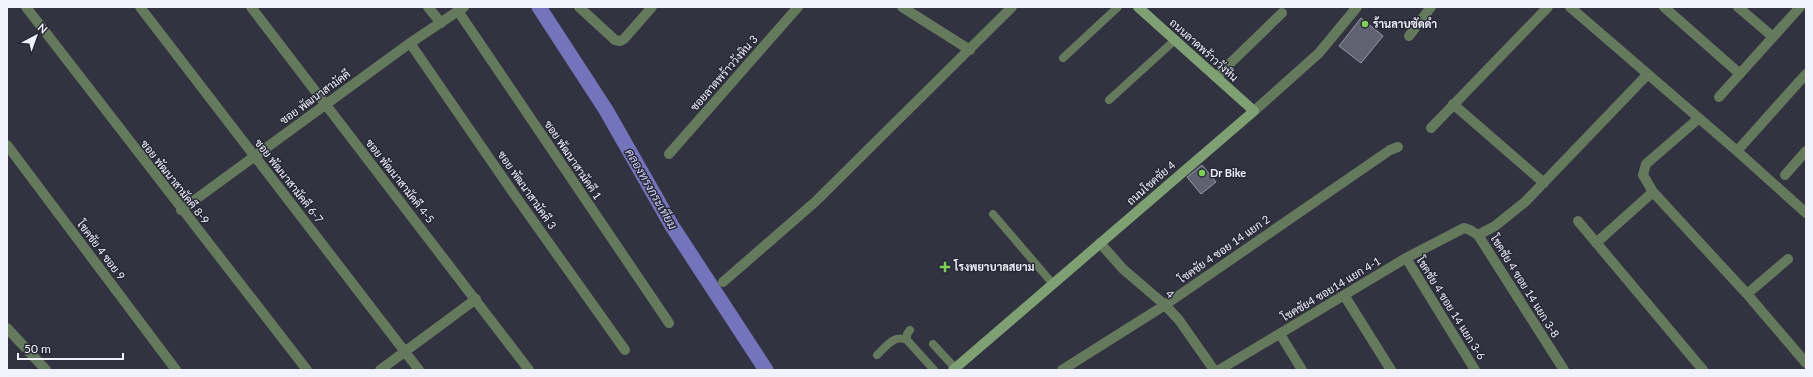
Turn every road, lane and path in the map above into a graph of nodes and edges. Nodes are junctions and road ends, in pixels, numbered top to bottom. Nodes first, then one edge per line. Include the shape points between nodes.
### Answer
1 (26, 7) edge
2 (140, 7) edge
3 (251, 7) edge
4 (428, 7) edge
5 (579, 7) edge
6 (652, 7) edge
7 (798, 7) edge
8 (902, 7) edge
9 (1012, 7) edge
10 (1118, 7) edge
11 (1138, 7) edge
12 (1357, 7) edge
13 (1431, 7) edge
14 (1548, 7) edge
15 (1570, 7) edge
16 (1664, 7) edge
17 (1738, 7) edge
18 (1800, 7) edge
19 (461, 9) edge
20 (1282, 14) dead end
21 (441, 23) junction
22 (1409, 36) dead end
23 (1773, 37) junction
24 (1175, 40) junction
25 (410, 43) junction
26 (970, 50) junction
27 (1063, 58) dead end
28 (1740, 74) junction
29 (1806, 74) edge
30 (1647, 75) junction
31 (1216, 77) junction
32 (1719, 97) dead end
33 (1109, 100) dead end
34 (325, 104) junction
35 (1453, 104) junction
36 (1254, 111) junction
37 (1698, 118) junction
38 (1431, 128) dead end
39 (7, 145) edge
40 (1398, 148) dead end
41 (1737, 151) junction
42 (1806, 151) edge
43 (669, 154) dead end
44 (254, 155) junction
45 (1785, 175) dead end
46 (1544, 183) junction
47 (1653, 192) junction
48 (181, 210) junction
49 (993, 214) dead end
50 (1806, 214) edge
51 (1578, 221) dead end
52 (1457, 230) joint
53 (1478, 235) junction
54 (1100, 243) junction
55 (1596, 243) junction
56 (1406, 258) junction
57 (1788, 259) dead end
58 (723, 282) dead end
59 (1053, 284) junction
60 (1747, 294) junction
61 (1344, 295) junction
62 (476, 299) junction
63 (1165, 305) junction
64 (669, 323) dead end
65 (7, 328) edge
66 (910, 330) dead end
67 (1280, 334) junction
68 (907, 340) junction
69 (933, 344) dead end
70 (625, 350) dead end
71 (406, 352) junction
72 (877, 355) dead end
73 (1806, 363) edge
74 (954, 369) edge
75 (46, 370) edge
76 (176, 370) edge
77 (307, 370) edge
78 (380, 370) edge
79 (419, 370) edge
80 (529, 370) edge
81 (934, 370) edge
82 (1062, 370) edge
83 (1214, 370) edge
84 (1219, 370) edge
85 (1302, 370) edge
86 (1392, 370) edge
87 (1475, 370) edge
88 (1564, 370) edge
89 (1703, 370) edge

1 - 48 street, ซอย พัฒนาสามัคคี 8-9
2 - 44 street, ซอย พัฒนาสามัคคี 6-7
3 - 34 street, ซอย พัฒนาสามัคคี 4-5
4 - 21 street
5 - 6 street via 615,40 620,41
7 - 43 street, ซอยลาดพร้าววังหิน 3
8 - 26 street
9 - 26 street
10 - 27 lane
11 - 24 main road, ถนนลาดพร้าววังหิน
12 - 36 street, ถนนโชคชัย 4 via 1319,53
13 - 22 street
14 - 35 street
15 - 30 street
16 - 28 street
17 - 23 street
18 - 23 street
19 - 21 street, ซอย พัฒนาสามัคคี
19 - 64 street, ซอย พัฒนาสามัคคี 1
20 - 31 street
21 - 25 street, ซอย พัฒนาสามัคคี
23 - 28 street
24 - 31 main road, ถนนลาดพร้าววังหิน
24 - 33 lane
25 - 34 street, ซอย พัฒนาสามัคคี
25 - 70 street, ซอย พัฒนาสามัคคี 3
26 - 58 street via 815,202
28 - 32 street
29 - 41 street
30 - 37 street
30 - 46 street
31 - 36 main road, ถนนลาดพร้าววังหิน
34 - 44 street, ซอย พัฒนาสามัคคี
34 - 62 street, ซอย พัฒนาสามัคคี 4-5
35 - 38 street
35 - 46 street
36 - 54 main road, ถนนโชคชัย 4
37 - 41 street
37 - 47 street via 1646,164 1643,175
39 - 76 street, โชคชัย 4 ซอย 9
40 - 63 street, โชคชัย 4 ซอย 14 แยก 2 via 1390,150
41 - 50 street
42 - 45 street
44 - 48 street, ซอย พัฒนาสามัคคี
44 - 71 street, ซอย พัฒนาสามัคคี 6-7
46 - 53 street via 1510,215
47 - 55 street
47 - 60 street
48 - 77 street, ซอย พัฒนาสามัคคี 8-9
49 - 59 lane
51 - 55 street
52 - 53 street, โชคชัย 4 ซอย 14 แยก 3-8 via 1464,228
52 - 56 street, โชคชัย4 ซอย14 แยก 4-1
53 - 88 street, โชคชัย 4 ซอย 14 แยก 3-8
54 - 59 main road, ถนนโชคชัย 4
54 - 63 street, 4 via 1123,269
55 - 89 street
56 - 61 street, โชคชัย4 ซอย14 แยก 4-1
56 - 87 street, โชคชัย 4 ซอย 14 แยก 3-6
57 - 60 street
59 - 74 main road, ถนนโชคชัย 4
60 - 73 street
61 - 67 street, โชคชัย4 ซอย14 แยก 4-1
61 - 86 street
62 - 71 street
62 - 80 street, ซอย พัฒนาสามัคคี 4-5
63 - 82 street, โชคชัย 4 ซอย 14 แยก 2
63 - 83 street, 4 via 1179,320
65 - 75 street
66 - 68 lane
67 - 84 street, โชคชัย4 ซอย14 แยก 4-1
67 - 85 street
68 - 72 lane via 895,339
68 - 81 lane
69 - 74 lane
71 - 78 street
71 - 79 street, ซอย พัฒนาสามัคคี 6-7

